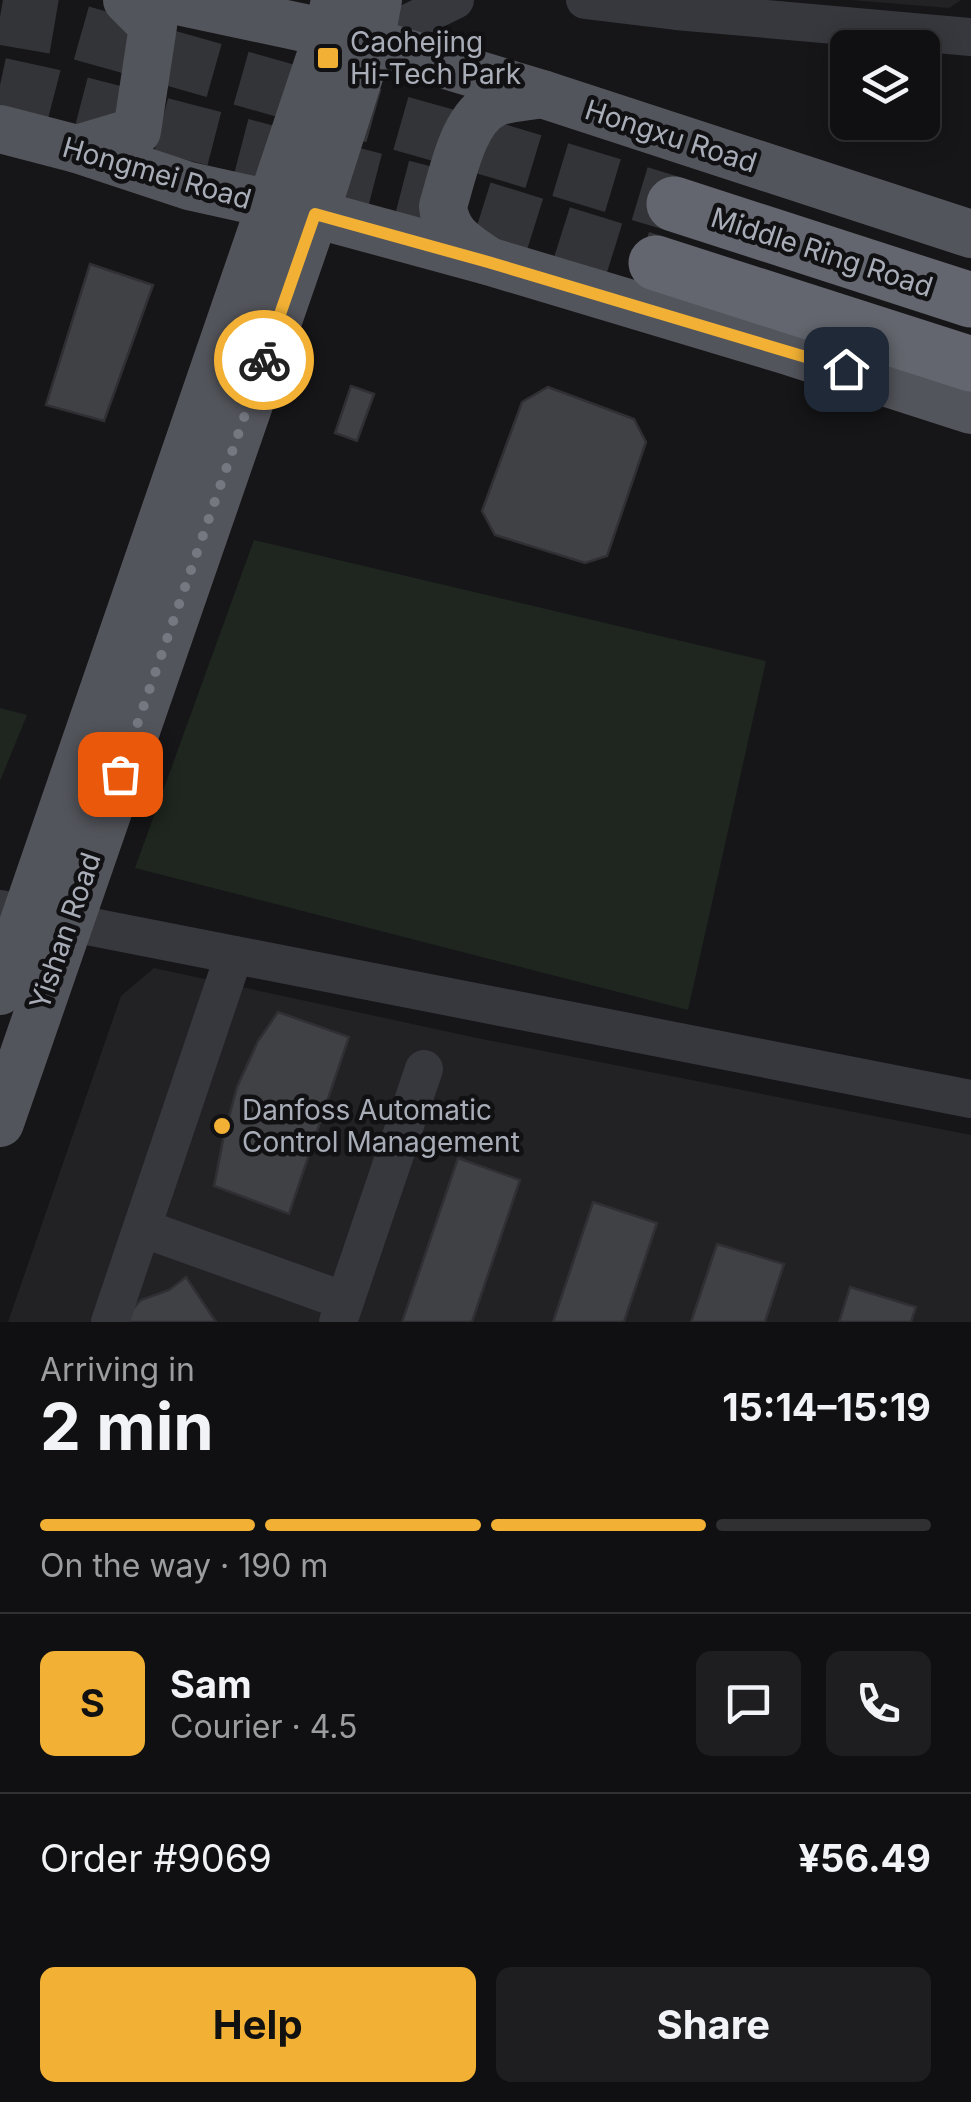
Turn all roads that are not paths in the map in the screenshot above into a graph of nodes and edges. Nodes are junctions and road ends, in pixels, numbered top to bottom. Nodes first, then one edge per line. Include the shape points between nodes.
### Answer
1 (128, 0) edge
2 (173, 0) edge
3 (455, 0) edge
4 (585, 0) edge
5 (353, 19) edge
6 (971, 37) edge
7 (542, 94) junction
8 (0, 130) edge
9 (77, 150) junction
10 (674, 204) tunnel mouth
11 (293, 209) junction
12 (971, 234) edge
13 (488, 262) junction
14 (656, 263) tunnel mouth
15 (971, 300) edge
16 (971, 364) edge
17 (971, 410) edge
18 (31, 916) edge
19 (234, 955) junction
20 (0, 991) edge
21 (424, 1069) dead end
22 (971, 1100) edge
23 (0, 1123) edge
24 (142, 1228) junction
25 (342, 1311) edge
26 (110, 1322) edge

1 - 9 main road via 153,26 137,131
2 - 5 main road
3 - 5 street
4 - 6 street
5 - 7 main road, Hongxu Road
5 - 11 main road, Yishan Road
7 - 12 main road, Hongxu Road
7 - 13 main road via 496,102 480,113 443,206 452,233
8 - 9 main road, Hongmei Road
9 - 11 main road, Hongmei Road via 189,186
10 - 15 highway, Middle Ring Road
11 - 13 main road
11 - 18 main road, Yishan Road
13 - 17 main road
14 - 16 highway
18 - 19 street
18 - 20 main road, Yishan Road
18 - 23 main road, Yishan Road
19 - 22 street
19 - 24 street
21 - 25 street
24 - 25 street
24 - 26 street

